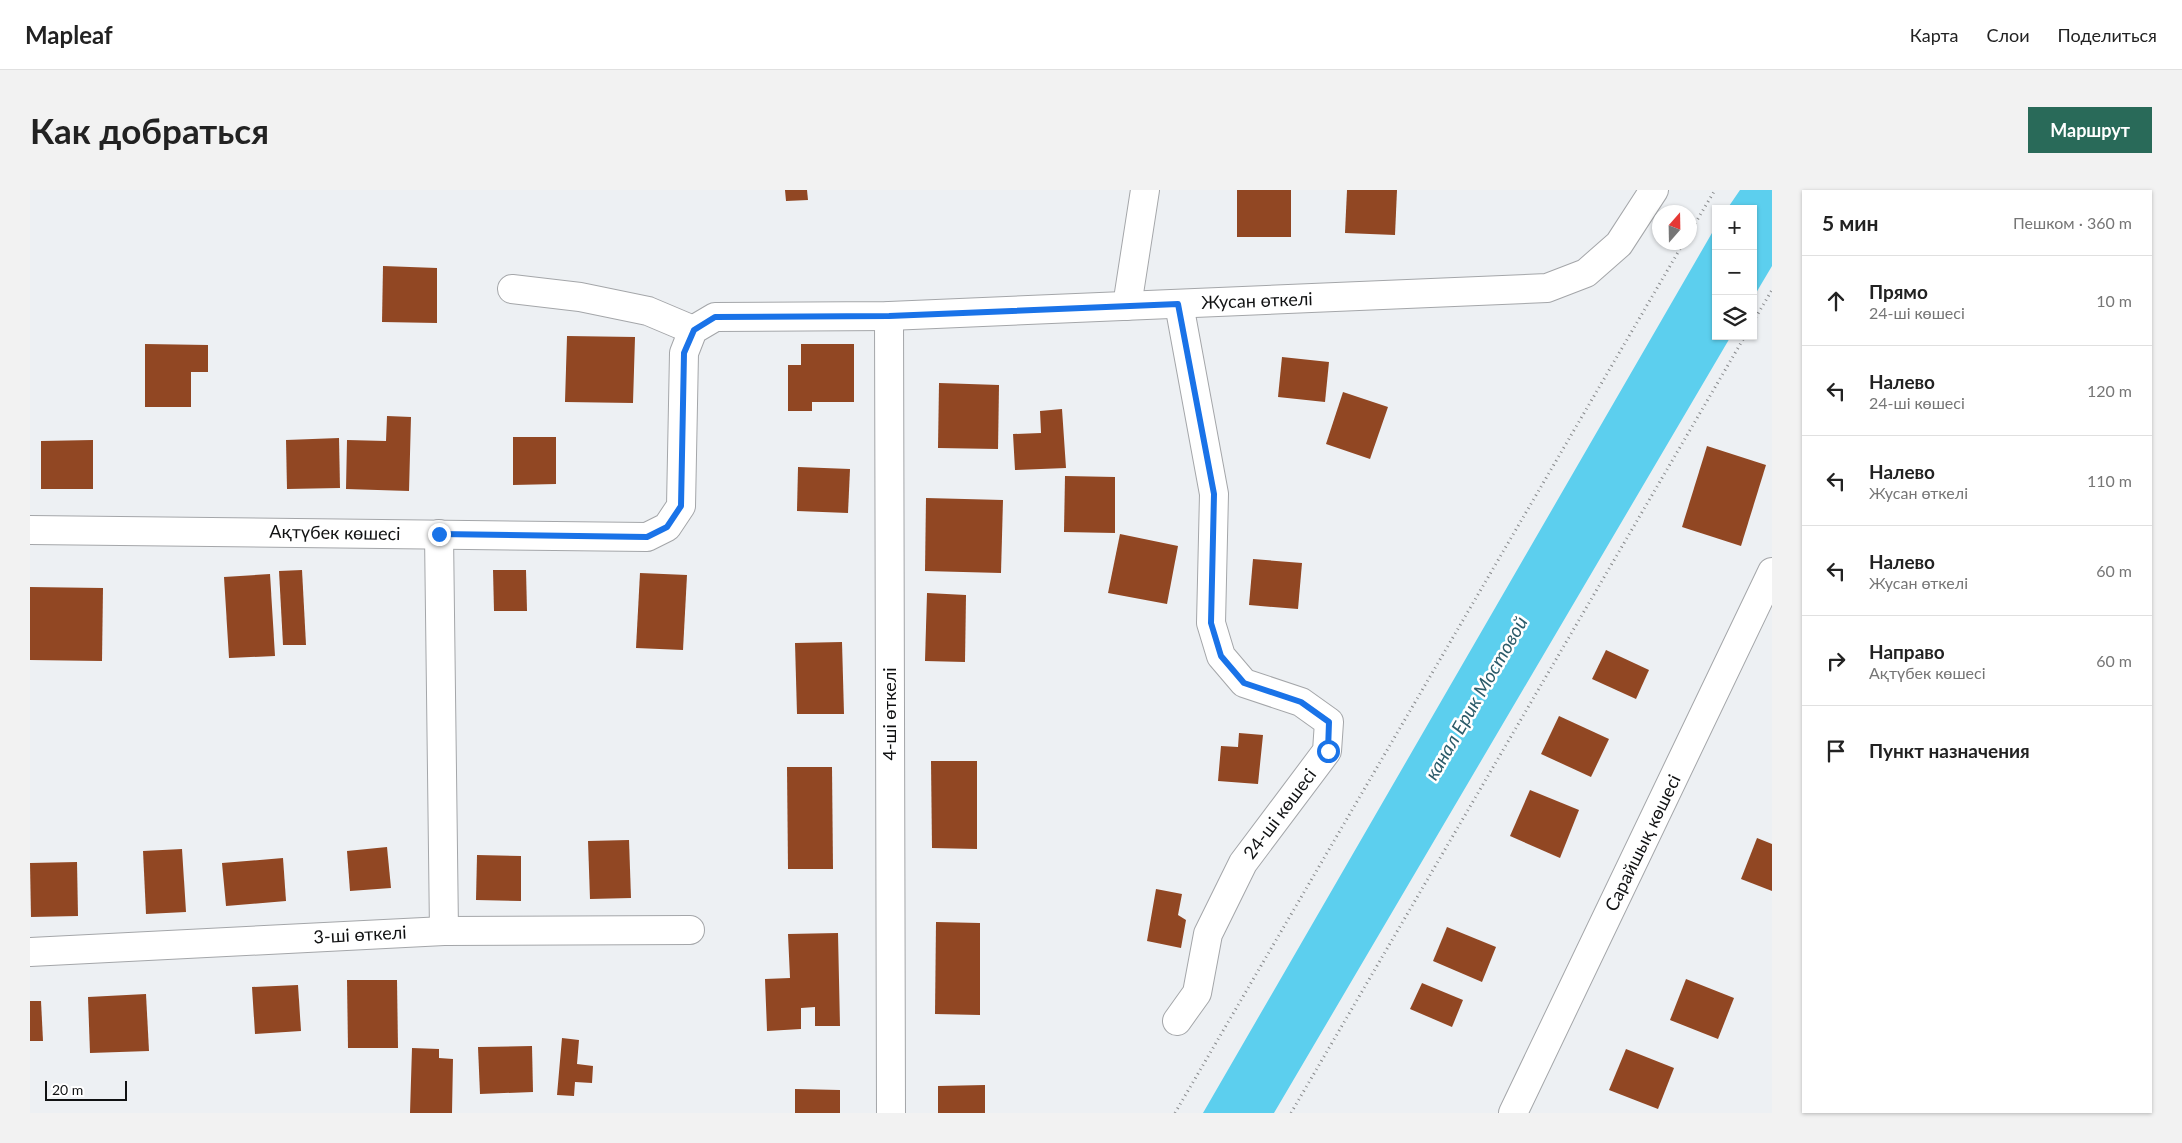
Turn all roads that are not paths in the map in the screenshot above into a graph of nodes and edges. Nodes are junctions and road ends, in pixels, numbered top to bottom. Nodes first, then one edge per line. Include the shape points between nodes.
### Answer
1 (1145, 190) edge
2 (1654, 190) edge
3 (512, 289) dead end
4 (1178, 304) junction
5 (1127, 306) junction
6 (889, 316) junction
7 (694, 330) junction
8 (30, 530) edge
9 (439, 534) junction
10 (1772, 572) edge
11 (690, 930) dead end
12 (444, 931) junction
13 (30, 952) edge
14 (1177, 1021) dead end
15 (891, 1113) edge
16 (1513, 1113) edge

1 - 5 street
2 - 4 street, Жусан өткелі via 1619,244 1586,273 1547,288
3 - 7 street via 648,311
4 - 5 street, Жусан өткелі
4 - 14 street, 24-ші көшесi via 1214,494 1211,623 1221,656 1244,683 1301,702 1329,722 1328,751 1238,872 1208,934 1197,993
5 - 6 street, Жусан өткелі
6 - 7 street, Жусан өткелі via 715,317
6 - 15 street, 4-шi өткелi
7 - 9 street, Ақтүбек көшесi via 684,353 681,506 667,527 647,537
8 - 9 street, Ақтүбек көшесi
9 - 12 street
10 - 16 street, Сарайшық көшесі
11 - 12 street, 3-шi өткелi
12 - 13 street, 3-шi өткелi

